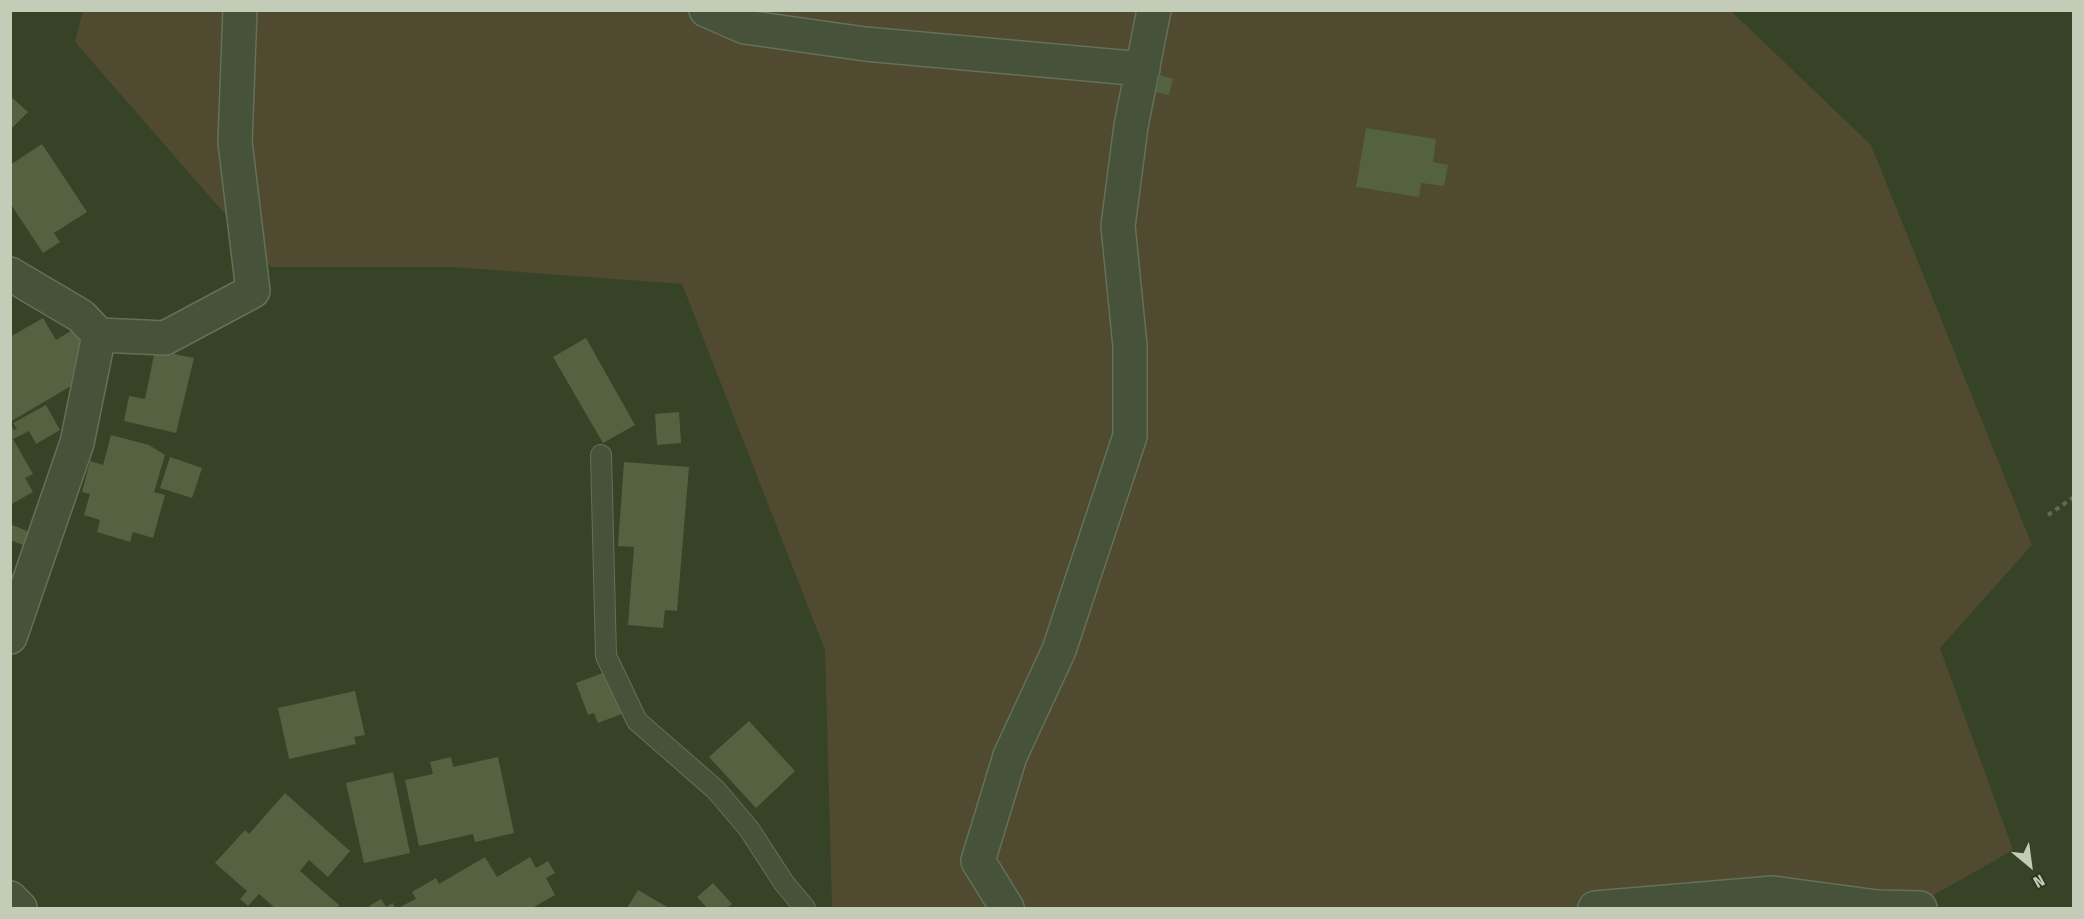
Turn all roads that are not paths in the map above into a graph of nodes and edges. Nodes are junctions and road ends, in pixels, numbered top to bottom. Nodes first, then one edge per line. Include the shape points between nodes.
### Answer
1 (240, 10) edge
2 (706, 10) edge
3 (1154, 10) edge
4 (1143, 69) junction
5 (10, 274) edge
6 (99, 335) junction
7 (601, 455) dead end
8 (10, 637) edge
9 (10, 898) edge
10 (20, 909) edge
11 (805, 909) edge
12 (1007, 909) edge
13 (1595, 909) edge
14 (1920, 909) edge

1 - 6 street via 235,142 253,291 165,338
2 - 4 street via 745,27 865,44
3 - 4 street
4 - 12 street via 1118,226 1130,346 1130,436 1059,650 1010,756 978,861
5 - 6 street via 81,316
6 - 8 street via 77,443
7 - 11 lane via 606,656 637,721 716,790 749,829
9 - 10 street
13 - 14 street via 1773,893

